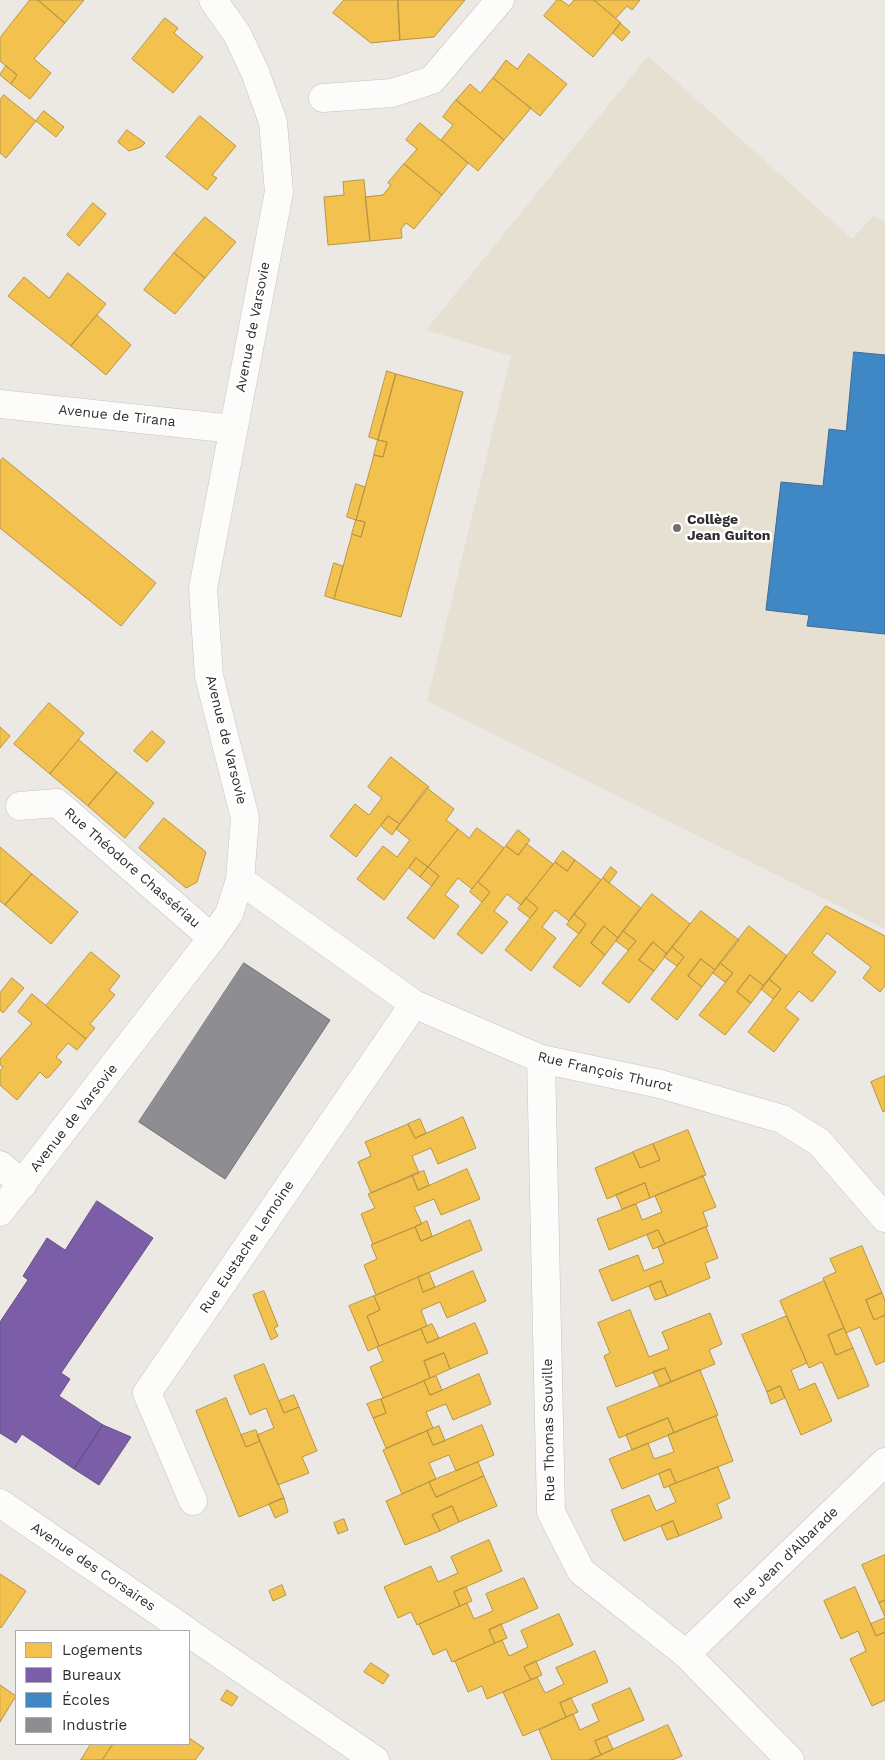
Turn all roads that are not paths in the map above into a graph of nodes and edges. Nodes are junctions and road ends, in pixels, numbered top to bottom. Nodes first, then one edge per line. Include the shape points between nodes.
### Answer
1 (213, 0) edge
2 (500, 0) edge
3 (322, 98) dead end
4 (0, 404) edge
5 (233, 429) junction
6 (20, 806) dead end
7 (240, 880) junction
8 (212, 938) junction
9 (414, 1004) junction
10 (541, 1059) junction
11 (0, 1165) edge
12 (23, 1184) junction
13 (0, 1212) edge
14 (885, 1218) edge
15 (885, 1462) edge
16 (193, 1501) dead end
17 (0, 1503) edge
18 (185, 1630) edge
19 (190, 1633) edge
20 (686, 1654) junction
21 (375, 1760) edge
22 (790, 1760) edge

1 - 5 street, Avenue de Varsovie via 255,72 273,122 279,192
2 - 3 street via 432,80 392,94
4 - 5 street, Avenue de Tirana
5 - 7 street, Avenue de Varsovie via 203,588 209,676 245,818
6 - 8 street, Rue Théodore Chassériau via 57,803
7 - 8 street, Avenue de Varsovie via 229,914
7 - 9 street, Rue François Thurot
8 - 12 street, Avenue de Varsovie
9 - 10 street, Rue François Thurot
9 - 16 street, Rue Eustache Lemoine via 147,1393
10 - 14 street, Rue François Thurot via 660,1084 782,1119 819,1142
10 - 20 street, Rue Thomas Souville via 551,1512 581,1571
11 - 12 street
12 - 13 street, Avenue de Varsovie
15 - 20 street, Rue Jean d'Albarade
17 - 18 street, Avenue des Corsaires
19 - 21 street, Avenue des Corsaires
20 - 22 street, Rue Thomas Souville

